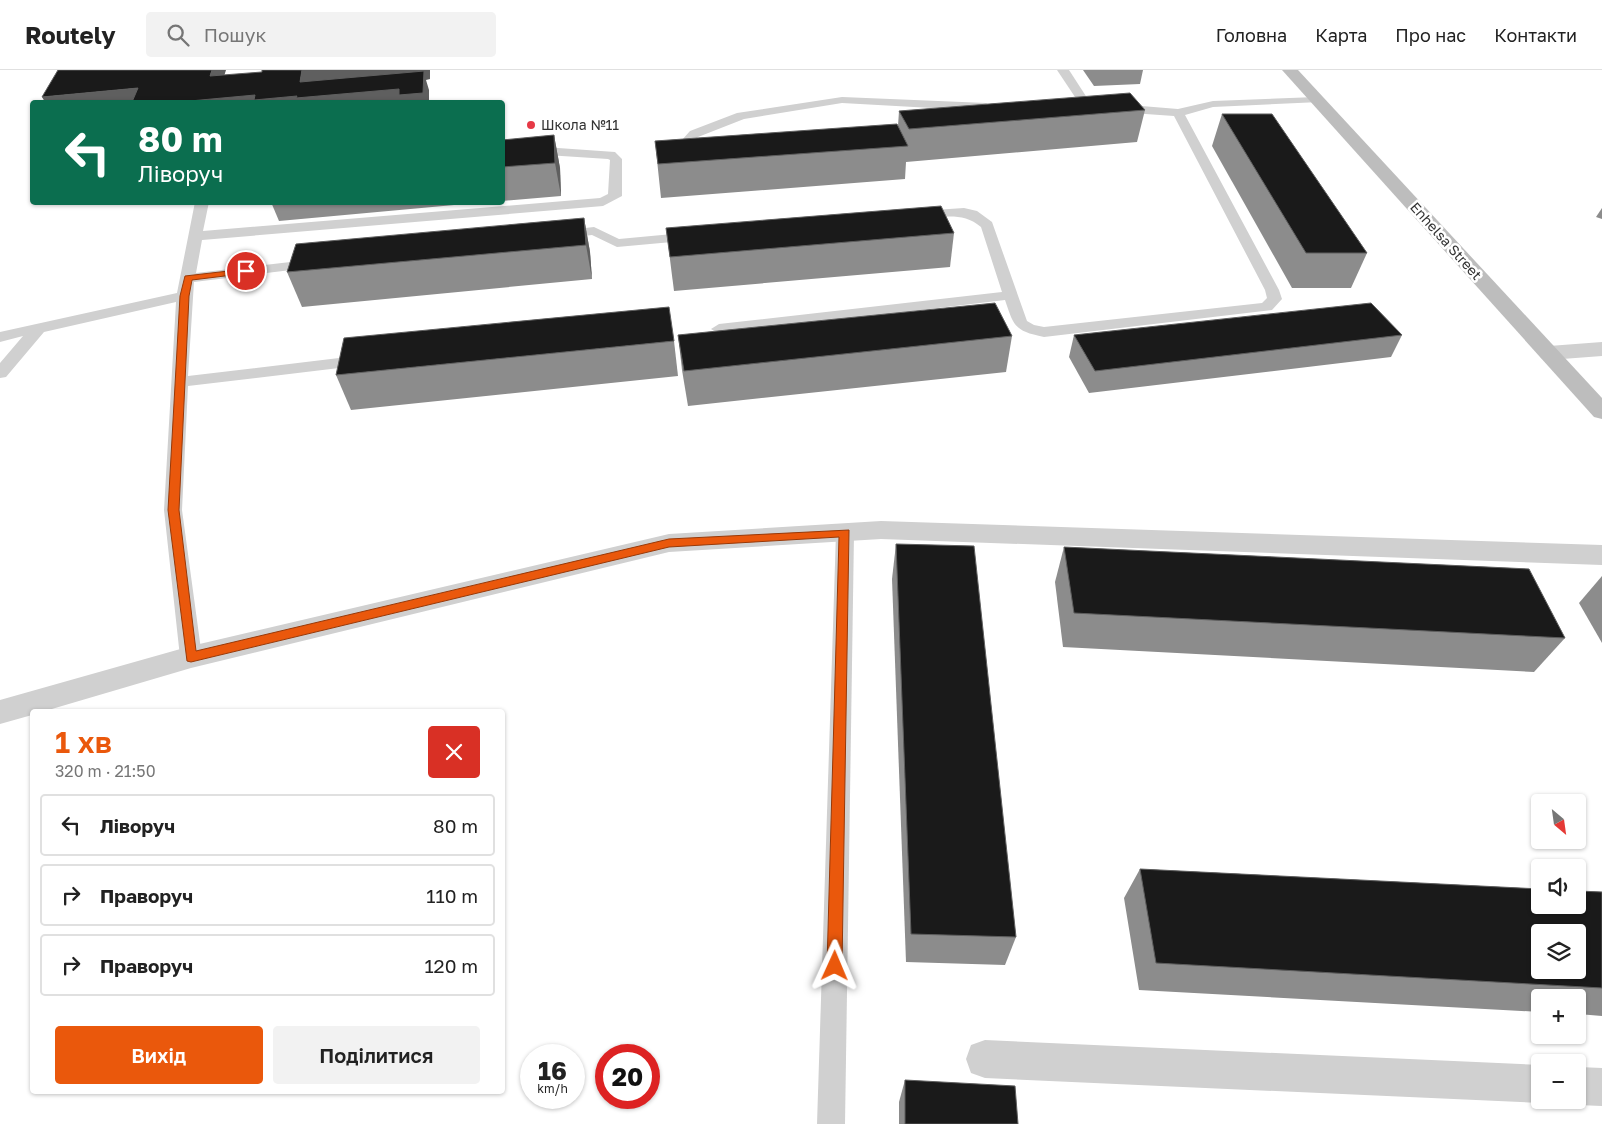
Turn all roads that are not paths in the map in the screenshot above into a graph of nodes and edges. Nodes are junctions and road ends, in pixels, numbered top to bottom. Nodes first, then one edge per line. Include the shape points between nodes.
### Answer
1 (1063, 70) edge
2 (1290, 70) edge
3 (1316, 100) junction
4 (1003, 107) edge
5 (1069, 107) edge
6 (1096, 108) junction
7 (1178, 113) junction
8 (505, 148) edge
9 (668, 162) edge
10 (201, 205) edge
11 (906, 216) edge
12 (707, 235) edge
13 (196, 236) junction
14 (545, 236) edge
15 (327, 262) edge
16 (188, 278) junction
17 (1011, 295) junction
18 (184, 296) junction
19 (39, 328) junction
20 (719, 329) edge
21 (0, 337) edge
22 (1602, 349) edge
23 (1549, 353) junction
24 (378, 358) edge
25 (0, 373) edge
26 (180, 382) junction
27 (1602, 412) edge
28 (845, 533) junction
29 (1602, 555) edge
30 (191, 657) junction
31 (0, 712) edge
32 (985, 1059) dead end
33 (1531, 1084) edge
34 (1586, 1086) edge
35 (1602, 1087) edge
36 (831, 1124) edge

1 - 6 lane
2 - 3 street, Enhelsa Street
3 - 7 lane via 1213,104
3 - 23 street, Enhelsa Street
4 - 9 lane via 842,100 741,116 694,134
5 - 6 lane
6 - 7 lane via 1140,108
7 - 17 lane via 1272,290 1275,299 1267,308 1044,332 1028,329 1020,323
8 - 13 lane via 611,155 616,159 615,196 603,202
10 - 13 lane
11 - 17 lane via 965,211 978,215 987,225
12 - 14 lane via 617,243 594,230
13 - 16 lane
15 - 16 lane
16 - 18 lane
17 - 20 lane
18 - 19 lane
18 - 26 lane
19 - 21 lane
19 - 25 lane
22 - 23 street
23 - 27 street, Enhelsa Street
24 - 26 lane
26 - 30 lane via 174,510
28 - 29 street via 881,530
28 - 30 street via 669,543
28 - 36 lane
30 - 31 street
32 - 33 street
34 - 35 street

